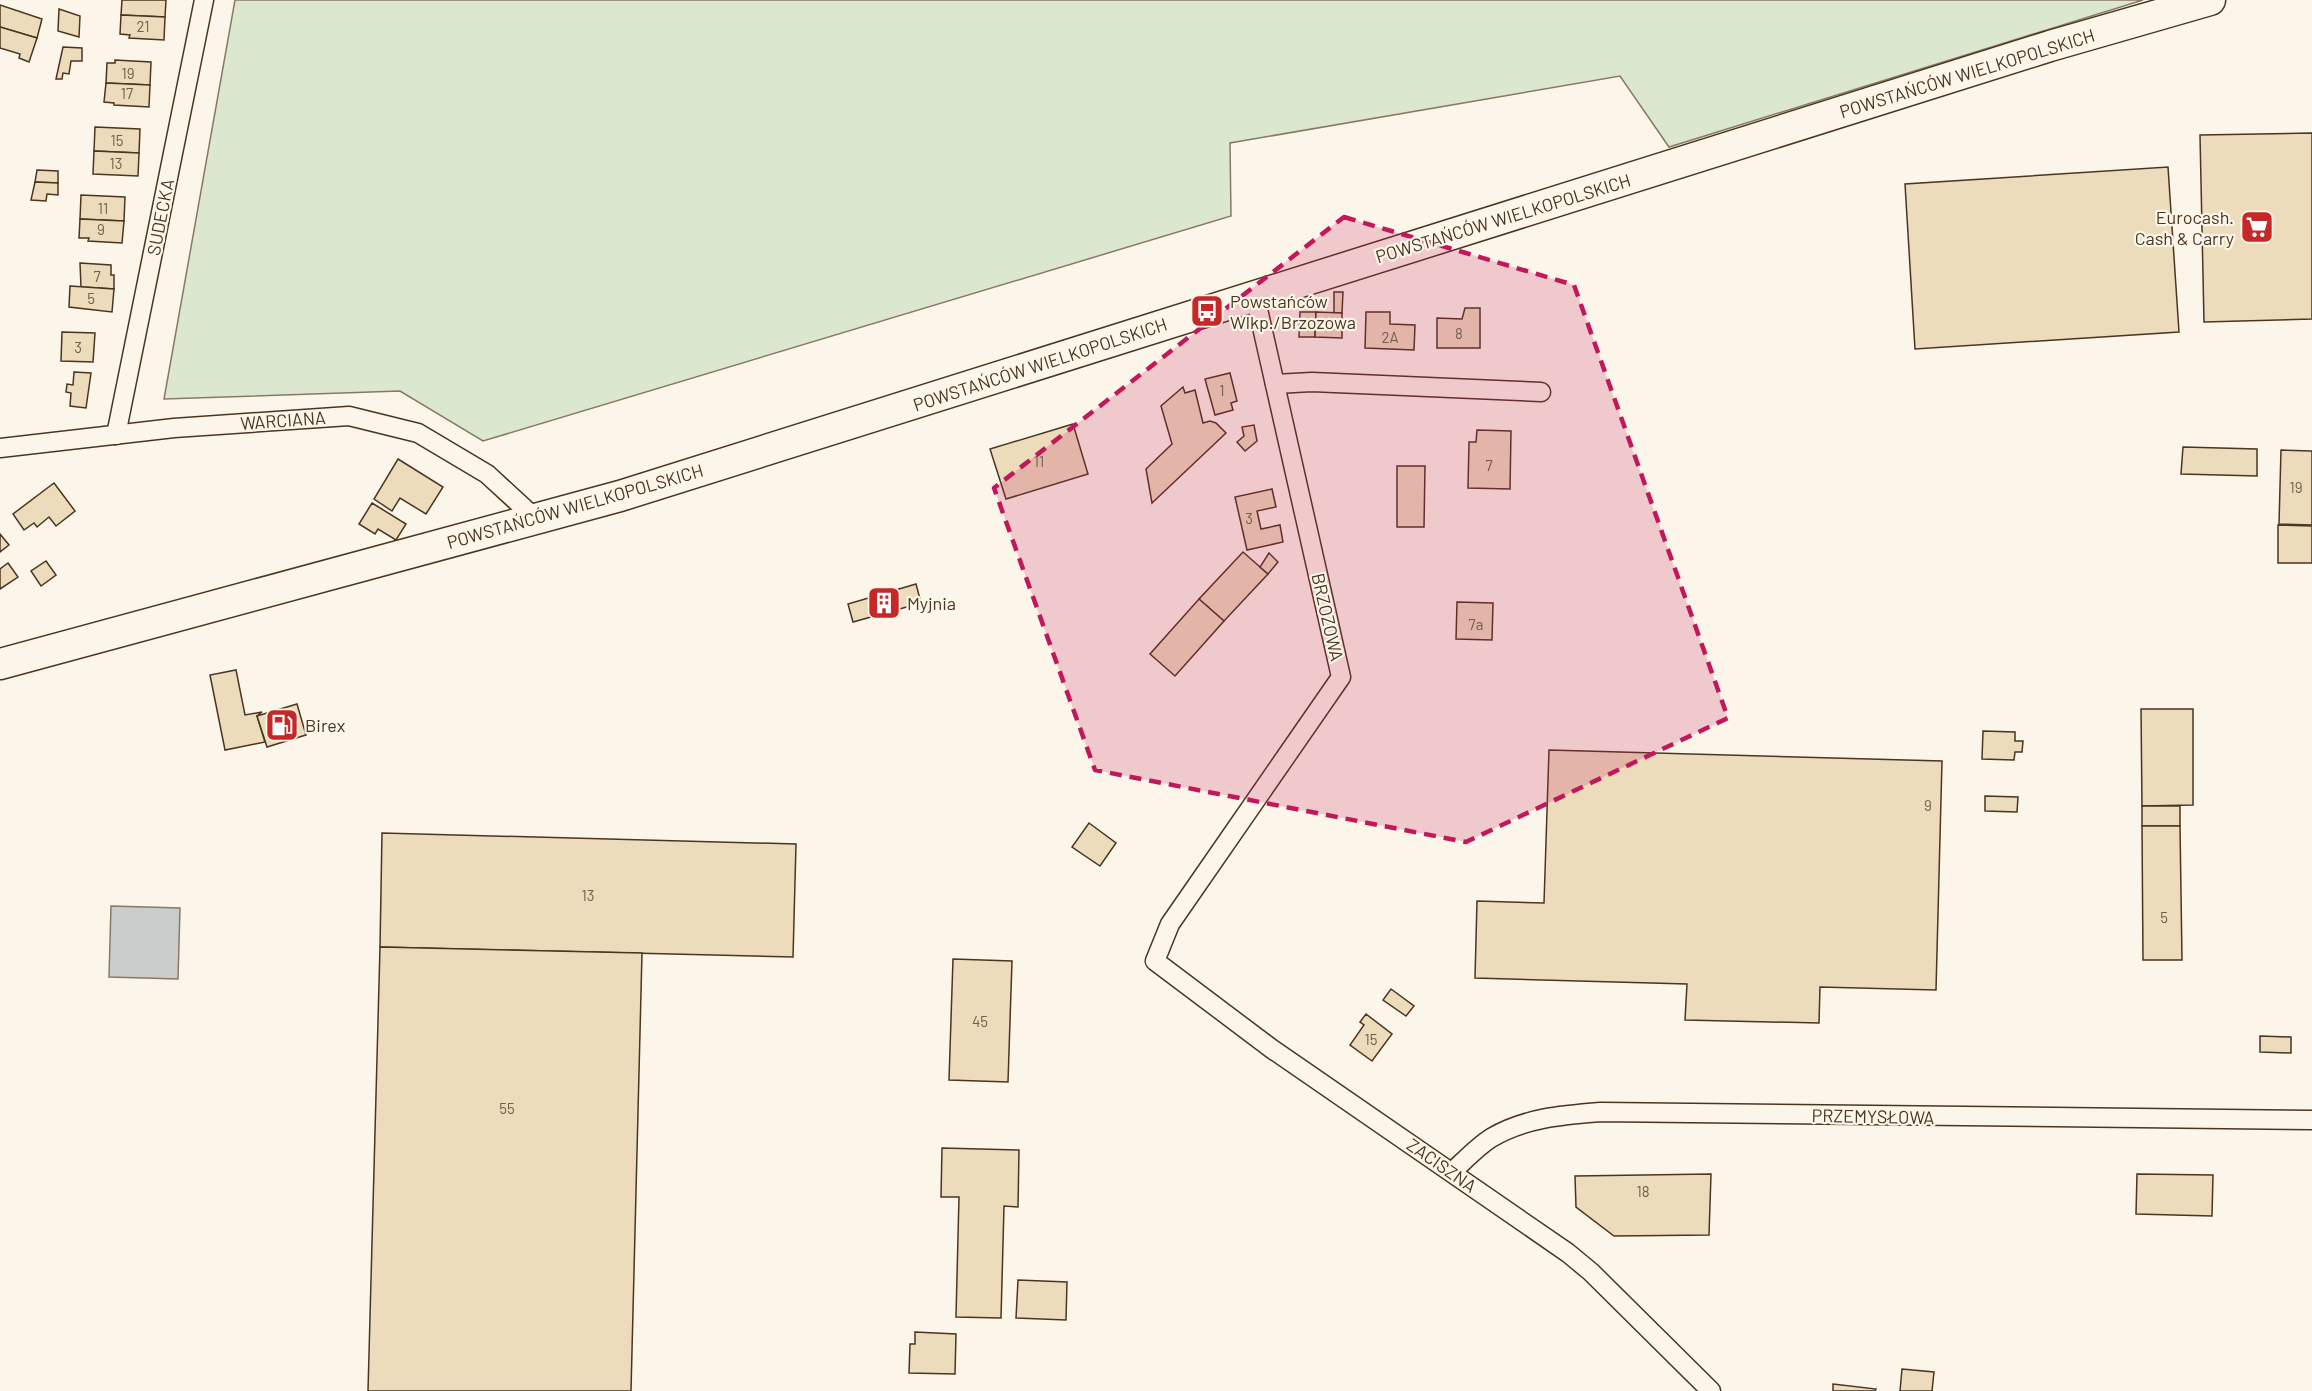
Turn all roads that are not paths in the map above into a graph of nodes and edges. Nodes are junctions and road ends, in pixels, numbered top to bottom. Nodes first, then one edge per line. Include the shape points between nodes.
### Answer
1 (204, 0) edge
2 (2210, 0) edge
3 (1255, 296) junction
4 (1275, 384) junction
5 (1541, 392) dead end
6 (116, 435) junction
7 (0, 448) edge
8 (536, 519) junction
9 (0, 664) edge
10 (1155, 961) joint
11 (2312, 1120) edge
12 (1452, 1173) junction
13 (1711, 1391) edge

1 - 6 street, SUDECKA
2 - 3 main road, POWSTAŃCÓW WIELKOPOLSKICH via 2050,46
3 - 4 street, BRZOZOWA
3 - 8 main road, POWSTAŃCÓW WIELKOPOLSKICH
4 - 5 street via 1312,382
4 - 10 street, BRZOZOWA via 1341,676 1170,924
6 - 7 street, WARCIANA
6 - 8 street, WARCIANA via 349,416 418,433 487,474
8 - 9 main road, POWSTAŃCÓW WIELKOPOLSKICH
10 - 12 street, ZACISZNA via 1272,1049
11 - 12 street, PRZEMYSŁOWA via 1564,1115 1520,1124 1490,1139
12 - 13 street, ZACISZNA via 1591,1272

